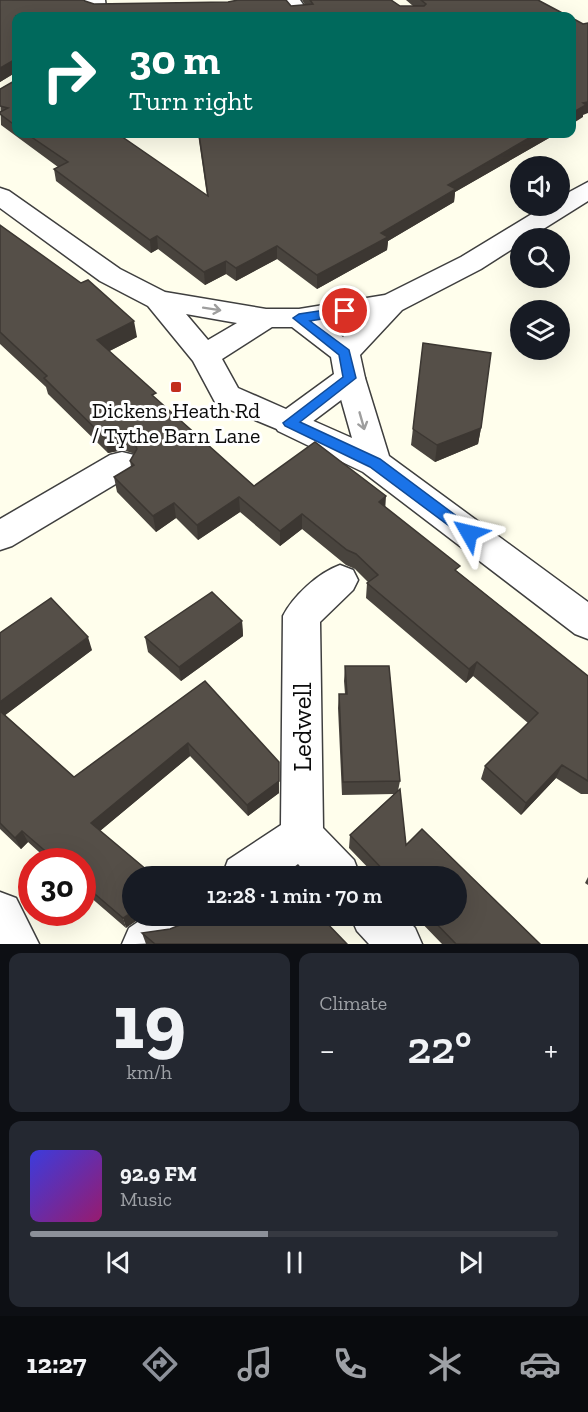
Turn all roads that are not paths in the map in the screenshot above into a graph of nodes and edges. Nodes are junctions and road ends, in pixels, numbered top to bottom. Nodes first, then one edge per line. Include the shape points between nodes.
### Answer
1 (94, 8) edge
2 (120, 8) edge
3 (588, 190) edge
4 (0, 196) edge
5 (158, 300) junction
6 (392, 303) junction
7 (266, 318) junction
8 (299, 318) junction
9 (205, 356) junction
10 (347, 366) junction
11 (289, 423) junction
12 (375, 463) junction
13 (123, 464) dead end
14 (0, 536) edge
15 (339, 580) dead end
16 (588, 623) edge
17 (302, 836) junction
18 (258, 866) edge
19 (329, 866) edge
20 (0, 914) edge
21 (171, 926) edge
22 (383, 926) edge
23 (16, 944) edge
24 (145, 944) edge
25 (399, 944) edge

1 - 2 street
3 - 6 street via 471,263
4 - 5 street via 110,275
5 -> 7 street
5 - 9 street
6 - 8 street
6 - 10 street
7 - 8 street
7 - 9 street
8 - 10 street
9 - 11 street via 227,396
10 - 11 street
10 -> 12 street
11 - 12 street
12 - 16 street
13 - 14 street
15 - 17 street, Ledwell via 301,616
17 - 18 street
17 - 19 street
20 - 23 street
21 - 24 street
22 - 25 street

